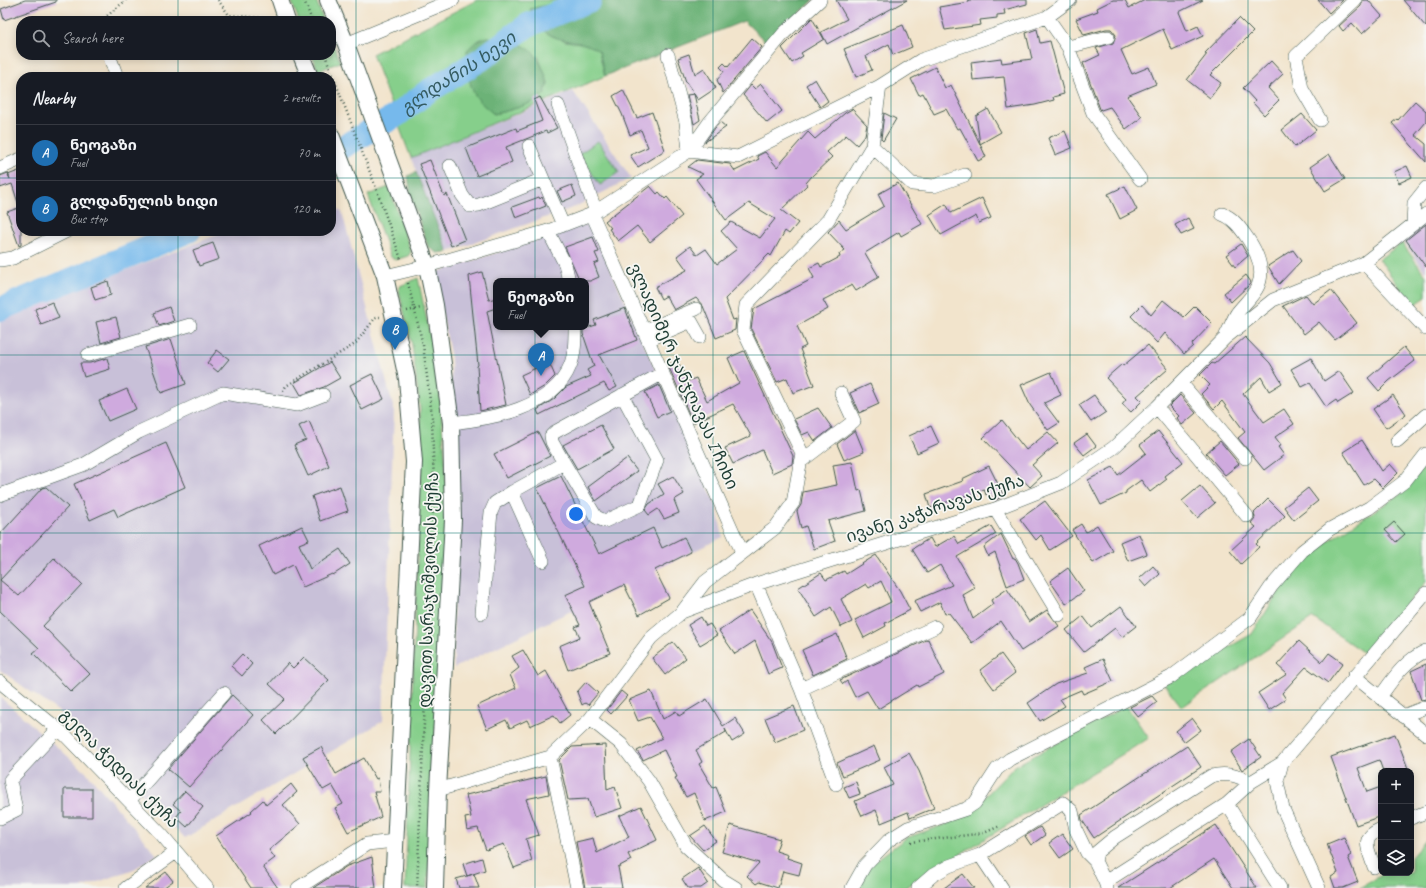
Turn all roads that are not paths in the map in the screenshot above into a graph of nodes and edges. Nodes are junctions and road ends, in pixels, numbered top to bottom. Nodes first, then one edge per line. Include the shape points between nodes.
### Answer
1 (280, 0) edge
2 (328, 0) edge
3 (453, 0) edge
4 (820, 0) edge
5 (1070, 0) edge
6 (1355, 0) edge
7 (285, 16) edge
8 (335, 16) edge
9 (1047, 17) junction
10 (336, 20) edge
11 (1108, 37) dead end
12 (346, 44) junction
13 (1068, 47) junction
14 (668, 55) dead end
15 (111, 60) edge
16 (303, 60) edge
17 (115, 72) edge
18 (308, 72) edge
19 (880, 86) junction
20 (558, 105) dead end
21 (1320, 120) dead end
22 (529, 146) dead end
23 (872, 146) junction
24 (336, 149) edge
25 (689, 151) junction
26 (16, 161) edge
27 (450, 166) dead end
28 (0, 168) edge
29 (965, 175) dead end
30 (543, 179) junction
31 (1140, 180) dead end
32 (1426, 188) edge
33 (594, 213) junction
34 (1222, 214) dead end
35 (1426, 214) edge
36 (1413, 224) junction
37 (563, 225) junction
38 (548, 231) junction
39 (57, 236) edge
40 (0, 260) edge
41 (1364, 263) junction
42 (427, 266) junction
43 (385, 276) junction
44 (568, 278) edge
45 (696, 309) dead end
46 (190, 325) dead end
47 (1426, 329) edge
48 (575, 330) edge
49 (646, 335) junction
50 (700, 337) dead end
51 (1224, 338) junction
52 (88, 355) dead end
53 (663, 373) junction
54 (1180, 383) junction
55 (841, 392) dead end
56 (323, 395) dead end
57 (622, 395) junction
58 (1157, 407) junction
59 (1426, 415) edge
60 (451, 423) junction
61 (1397, 441) dead end
62 (1426, 454) edge
63 (1245, 458) dead end
64 (800, 462) junction
65 (564, 463) junction
66 (512, 492) junction
67 (0, 495) edge
68 (995, 509) junction
69 (1247, 516) dead end
70 (742, 552) junction
71 (543, 561) dead end
72 (756, 584) junction
73 (1426, 593) edge
74 (682, 612) junction
75 (482, 613) dead end
76 (1059, 615) dead end
77 (935, 627) dead end
78 (1426, 651) edge
79 (1354, 676) junction
80 (0, 682) edge
81 (801, 689) junction
82 (224, 693) dead end
83 (1380, 697) junction
84 (1426, 707) edge
85 (1403, 716) junction
86 (590, 719) junction
87 (58, 729) junction
88 (1426, 734) edge
89 (550, 757) junction
90 (1282, 764) junction
91 (5, 779) edge
92 (1251, 782) junction
93 (836, 784) dead end
94 (438, 790) junction
95 (128, 801) junction
96 (1227, 804) junction
97 (1426, 812) edge
98 (1414, 817) edge
99 (0, 818) edge
100 (1378, 831) edge
101 (395, 841) junction
102 (176, 852) junction
103 (980, 855) junction
104 (1094, 861) junction
105 (1374, 868) dead end
106 (1106, 885) edge
107 (126, 888) edge
108 (207, 888) edge
109 (298, 888) edge
110 (393, 888) edge
111 (435, 888) edge
112 (577, 888) edge
113 (736, 888) edge
114 (852, 888) edge
115 (918, 888) edge
116 (1002, 888) edge
117 (1280, 888) edge
118 (1318, 888) edge

1 - 7 main road
2 - 8 main road
3 - 12 street
4 - 25 street via 784,33
5 - 9 street
6 - 21 street via 1296,56 1302,89
9 - 13 street
9 - 19 street via 921,60
10 - 12 main road
11 - 13 street
12 - 42 main road, დავით სარაჯიშვილის ქუჩა
13 - 31 street via 1093,113
14 - 25 street via 686,122
15 - 17 street
16 - 18 main road
19 - 23 street
19 - 25 street via 738,157
20 - 33 street, ვლადიმერ ჯანჯღავას I ჩიხი
22 - 30 street
23 - 29 street via 912,184 934,186
23 - 64 street via 828,220 746,305 743,330 802,453
24 - 43 main road, დავით სარაჯიშვილის ქუჩა
25 - 33 street
26 - 28 street
27 - 30 street via 462,195 470,206 479,205
30 - 37 street
32 - 36 street via 1414,203
33 - 37 street
33 - 49 street, ვლადიმერ ჯანჯღავას I ჩიხი
34 - 51 street via 1228,216 1239,227 1252,246 1259,261 1261,274 1258,286 1236,314
35 - 36 street, ივანე კაჭარავას ქუჩა
36 - 41 street, ივანე კაჭარავას ქუჩა
37 - 38 street
38 - 42 street
38 - 44 street via 565,264
39 - 40 street via 13,258
41 - 47 street
41 - 51 street, ივანე კაჭარავას ქუჩა via 1273,300
42 - 43 street
42 - 60 main road, დავით სარაჯიშვილის ქუჩა via 435,305
43 - 101 main road, დავით სარაჯიშვილის ქუჩა via 407,379 414,462
45 - 49 street
46 - 52 street
48 - 60 street via 570,367 557,386 529,405 489,419
49 - 50 street via 691,321
49 - 53 street, ვლადიმერ ჯანჯღავას I ჩიხი
51 - 54 street, ივანე კაჭარავას ქუჩა
53 - 57 street
53 - 70 street, ვლადიმერ ჯანჯღავას I ჩიხი
54 - 58 street, ივანე კაჭარავას ქუჩა
54 - 63 street
55 - 64 street via 854,421
56 - 67 street via 297,404 223,393 139,432 83,465
57 - 65 street via 555,432 552,442
57 - 65 street via 657,460 640,505 606,521 600,520
58 - 68 street, ივანე კაჭარავას ქუჩა via 1112,448 1061,484
58 - 69 street
59 - 61 street
60 - 94 main road, დავით სარაჯიშვილის ქუჩა via 453,520
62 - 114 street via 1405,481 1369,508 1330,529 1302,551 1271,586 1250,618 1171,677 1010,759 997,769 975,803 966,809 908,828 889,840 865,865
64 - 70 street via 793,503 775,528
65 - 66 street
66 - 71 street
66 - 75 street via 496,503 491,512
68 - 72 street, ივანე კაჭარავას ქუჩა
68 - 76 street
70 - 74 street via 705,582
72 - 74 street, ივანე კაჭარავას ქუჩა
72 - 81 street
73 - 79 street
74 - 86 street, ივანე კაჭარავას ქუჩა via 651,638
77 - 81 street
78 - 83 street via 1416,655 1401,668
79 - 83 street
79 - 90 street
80 - 87 street, გელა ჭედიას ქუჩა
81 - 93 street
82 - 95 street
83 - 85 street
84 - 85 street
85 - 88 street
86 - 89 street, ივანე კაჭარავას ქუჩა
86 - 113 street via 621,744 649,781 686,846 723,880
87 - 91 street
87 - 95 street, გელა ჭედიას ქუჩა
89 - 94 street, ივანე კაჭარავას ქუჩა
89 - 112 street
90 - 92 street
90 - 118 street via 1277,781 1283,809
91 - 99 street via 16,810
92 - 96 street
92 - 104 street via 1221,773 1211,776 1115,837 1097,852
94 - 111 main road, დავით სარაჯიშვილის ქუჩა
95 - 102 street, გელა ჭედიას ქუჩა
96 - 106 street
96 - 117 street
97 - 98 street
100 - 105 street via 1368,837 1366,843
101 - 109 street via 367,844
101 - 110 main road, დავით სარაჯიშვილის ქუჩა
102 - 107 street
102 - 108 street, გელა ჭედიას ქუჩა
103 - 104 street via 1063,803 1072,811 1076,830 1087,853
103 - 115 street via 949,866
103 - 116 street
104 - 106 street

